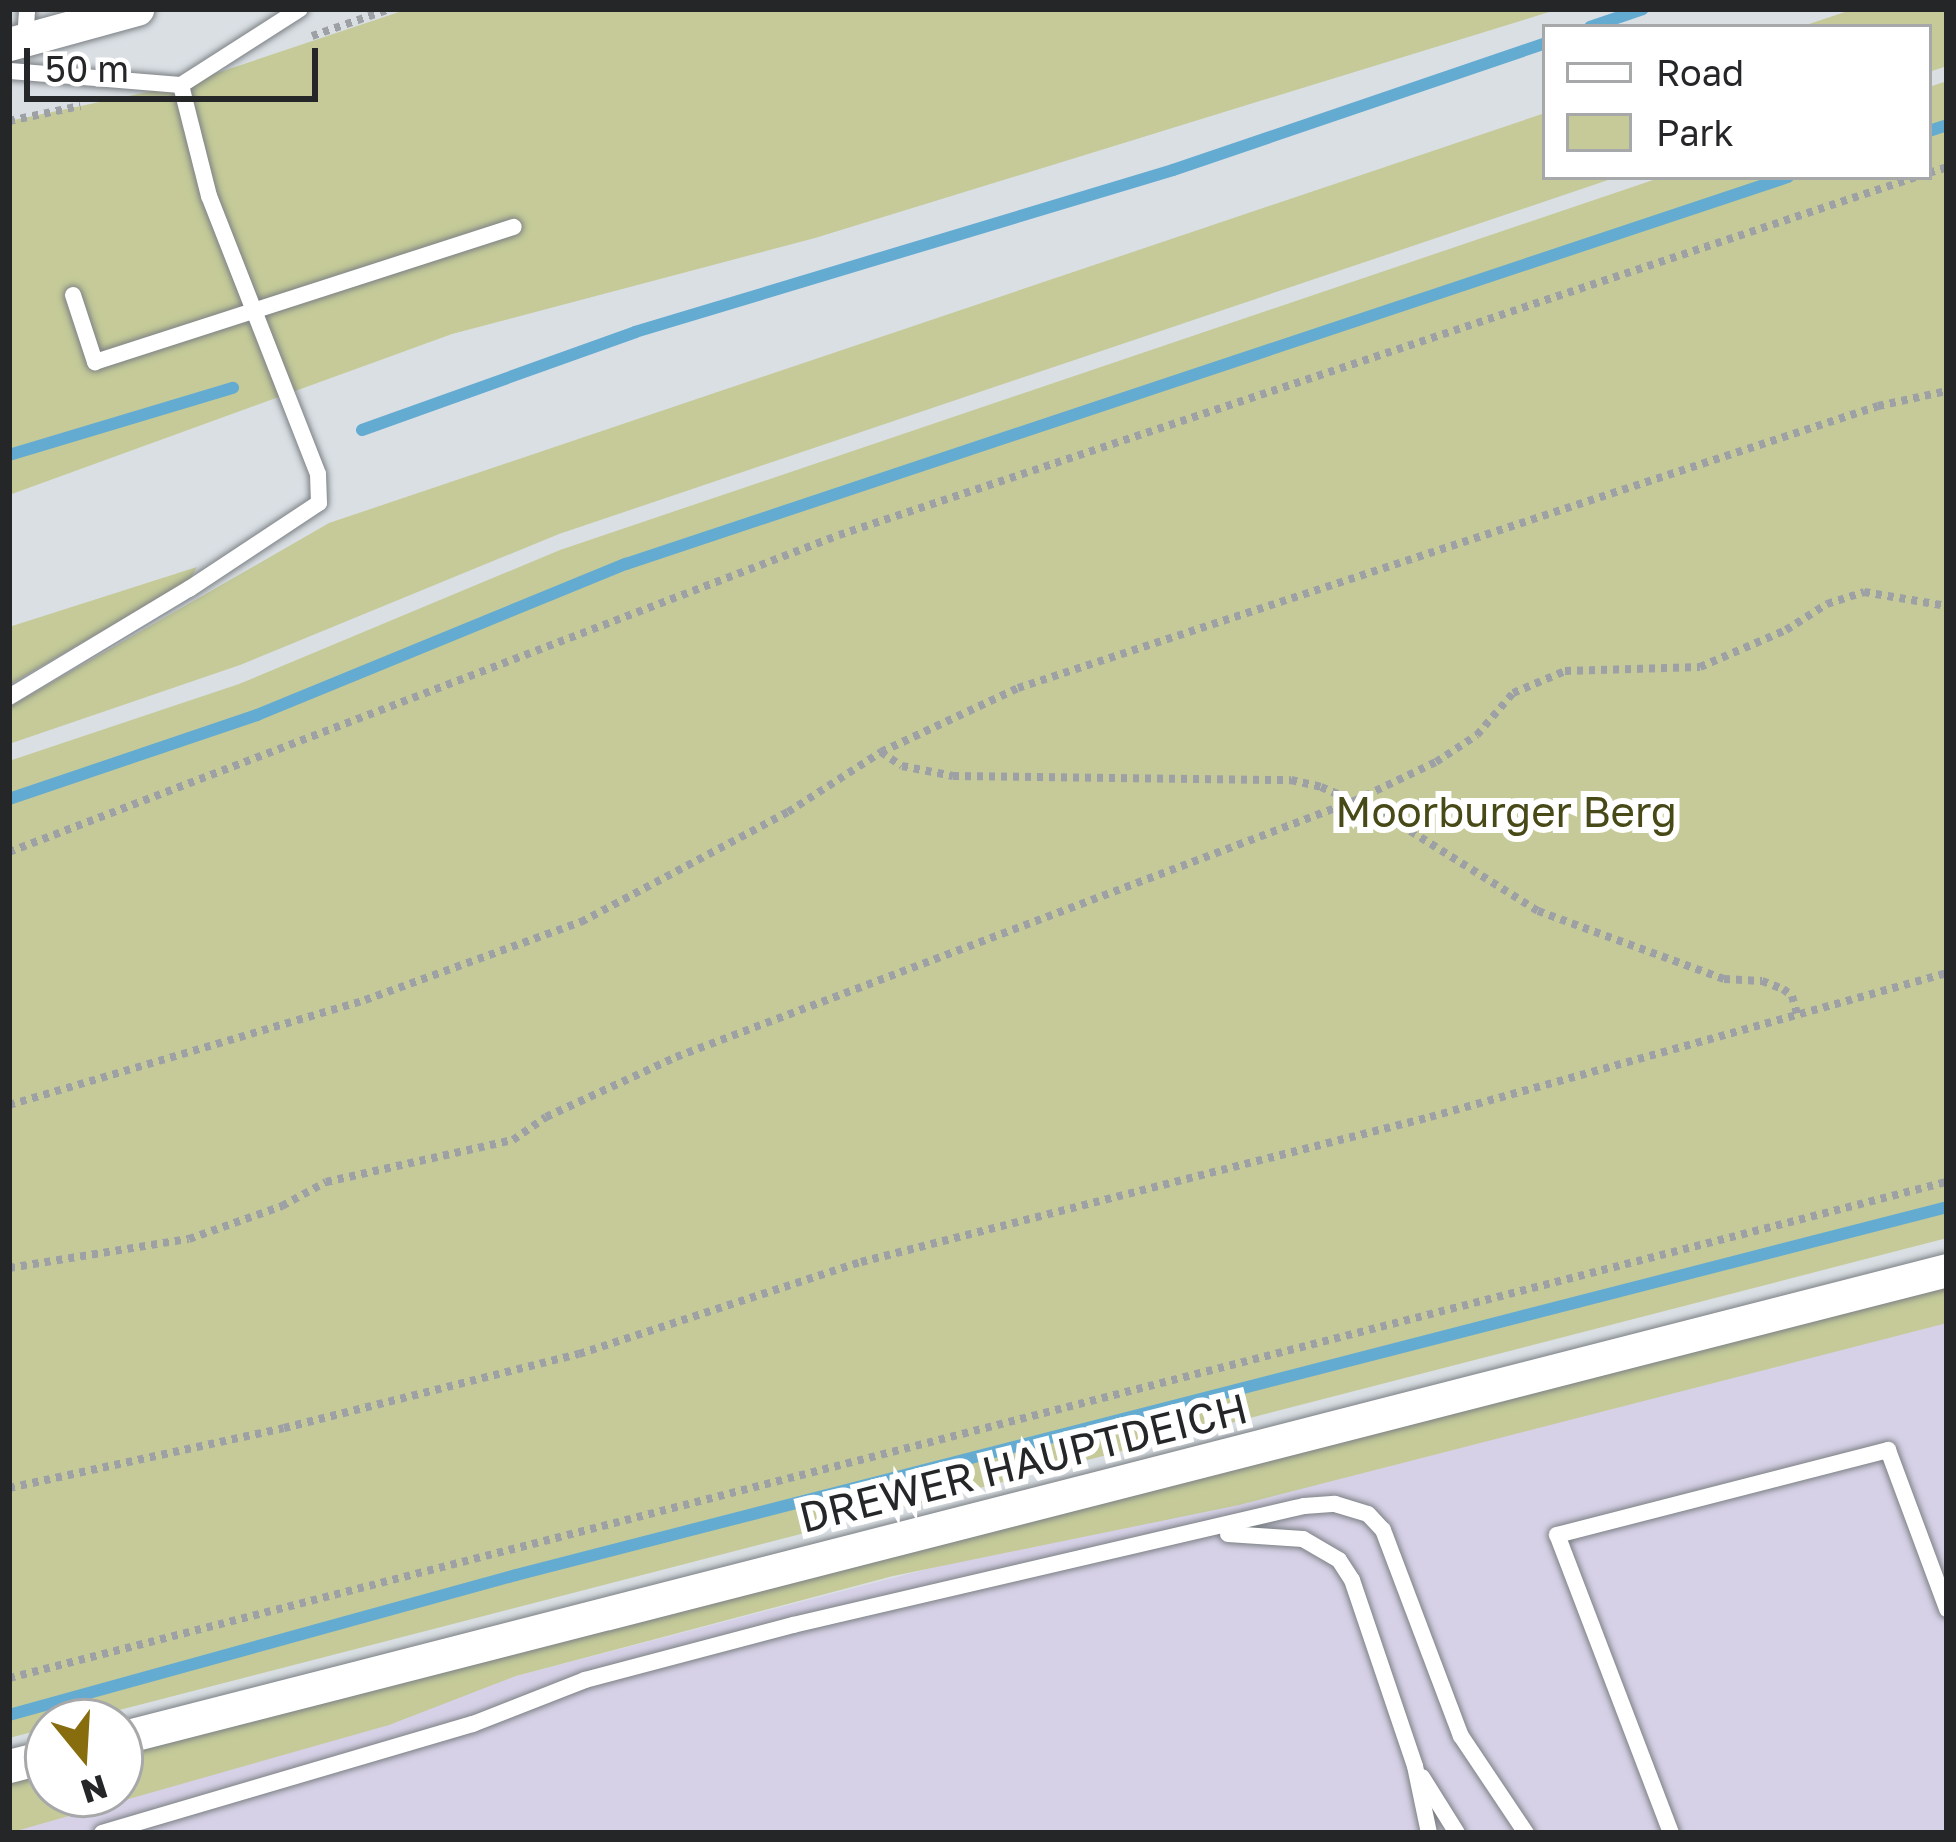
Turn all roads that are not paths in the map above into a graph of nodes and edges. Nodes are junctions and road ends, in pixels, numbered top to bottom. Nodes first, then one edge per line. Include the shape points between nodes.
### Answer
1 (137, 9) edge
2 (300, 9) edge
3 (21, 31) edge
4 (9, 71) edge
5 (181, 85) junction
6 (514, 227) dead end
7 (74, 295) dead end
8 (252, 312) junction
9 (9, 697) edge
10 (1947, 1270) edge
11 (1198, 1534) junction
12 (1947, 1609) edge
13 (144, 1732) edge
14 (1415, 1766) junction
15 (102, 1833) edge
16 (1429, 1833) edge
17 (1457, 1833) edge
18 (1526, 1833) edge
19 (1671, 1833) edge

1 - 3 street
2 - 5 lane
4 - 5 lane
5 - 8 lane via 208,196
6 - 8 lane
7 - 8 lane via 95,362
8 - 9 lane via 318,474 320,503
10 - 13 street, DREWER HAUPTDEICH
11 - 14 lane via 1303,1539 1339,1560 1365,1612
11 - 15 lane via 793,1624 585,1680 472,1724
11 - 18 lane via 1304,1506 1368,1514 1392,1549 1461,1736
12 - 19 lane via 1888,1450 1557,1535
14 - 16 lane
14 - 17 lane

